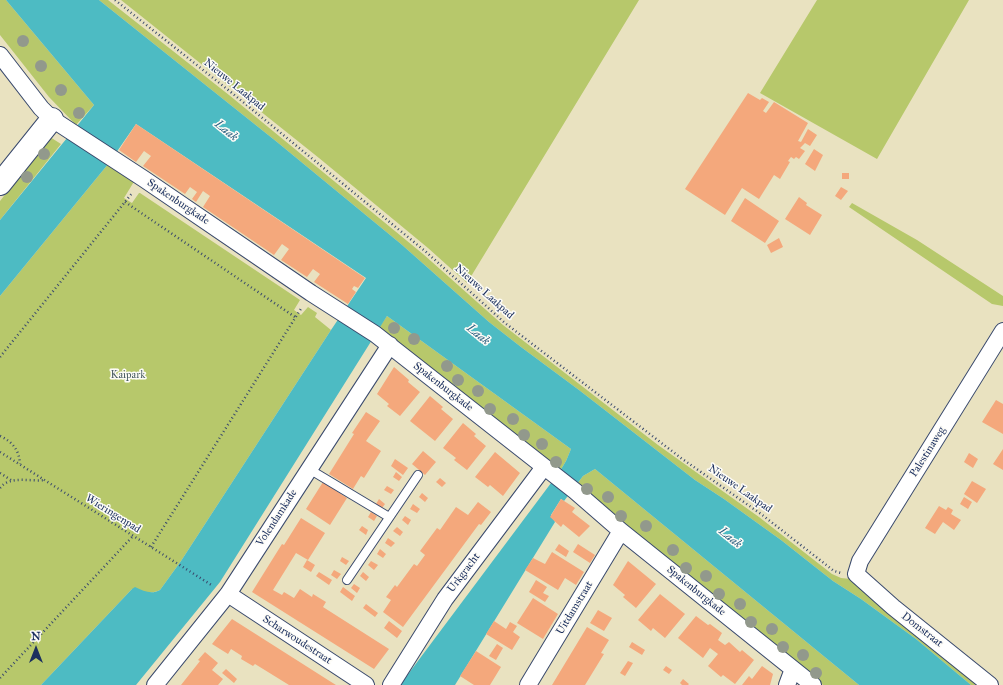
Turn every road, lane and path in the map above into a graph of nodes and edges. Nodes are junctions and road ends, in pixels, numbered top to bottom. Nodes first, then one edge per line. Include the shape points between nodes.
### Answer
1 (115, 0) edge
2 (0, 55) edge
3 (52, 119) junction
4 (144, 179) junction
5 (0, 184) edge
6 (126, 202) junction
7 (311, 292) junction
8 (295, 317) junction
9 (1003, 331) edge
10 (390, 345) junction
11 (0, 357) edge
12 (0, 436) edge
13 (0, 452) edge
14 (20, 465) junction
15 (544, 467) junction
16 (309, 469) junction
17 (0, 473) edge
18 (418, 475) dead end
19 (12, 480) junction
20 (45, 480) junction
21 (0, 488) edge
22 (389, 517) junction
23 (621, 531) junction
24 (133, 536) junction
25 (150, 547) junction
26 (856, 574) junction
27 (347, 580) dead end
28 (223, 592) junction
29 (793, 669) junction
30 (0, 678) edge
31 (155, 685) edge
32 (366, 685) edge
33 (391, 685) edge
34 (528, 685) edge
35 (788, 685) edge
36 (813, 685) edge
37 (990, 685) edge

1 - 26 path, Nieuwe Laakpad via 419,246 518,332 834,571 848,575
2 - 3 street, Spakenburgkade
3 - 4 street, Spakenburgkade
3 - 5 street
4 - 6 path
4 - 7 street, Spakenburgkade
6 - 8 path
6 - 11 path
7 - 8 path
7 - 10 street, Spakenburgkade
8 - 25 path
9 - 26 street, Palestinaweg via 860,561
10 - 15 street, Spakenburgkade
10 - 16 street, Volendamkade
12 - 14 path via 15,447
13 - 14 path, Wieringenpad
14 - 20 path, Wieringenpad
15 - 23 street, Spakenburgkade
15 - 33 street, Urkgracht via 445,599
16 - 22 lane
16 - 28 street, Volendamkade
17 - 19 path
18 - 22 lane
19 - 20 path
19 - 21 path
20 - 24 path, Wieringenpad
22 - 27 lane
23 - 29 street, Spakenburgkade
23 - 34 street, Uitdamstraat
24 - 25 path, Wieringenpad
24 - 30 path
25 - 28 path, Wieringenpad
26 - 37 street, Domstraat
28 - 31 street, Volendamkade
28 - 32 street, Scharwoudestraat
29 - 35 street
29 - 36 street, Spakenburgkade

